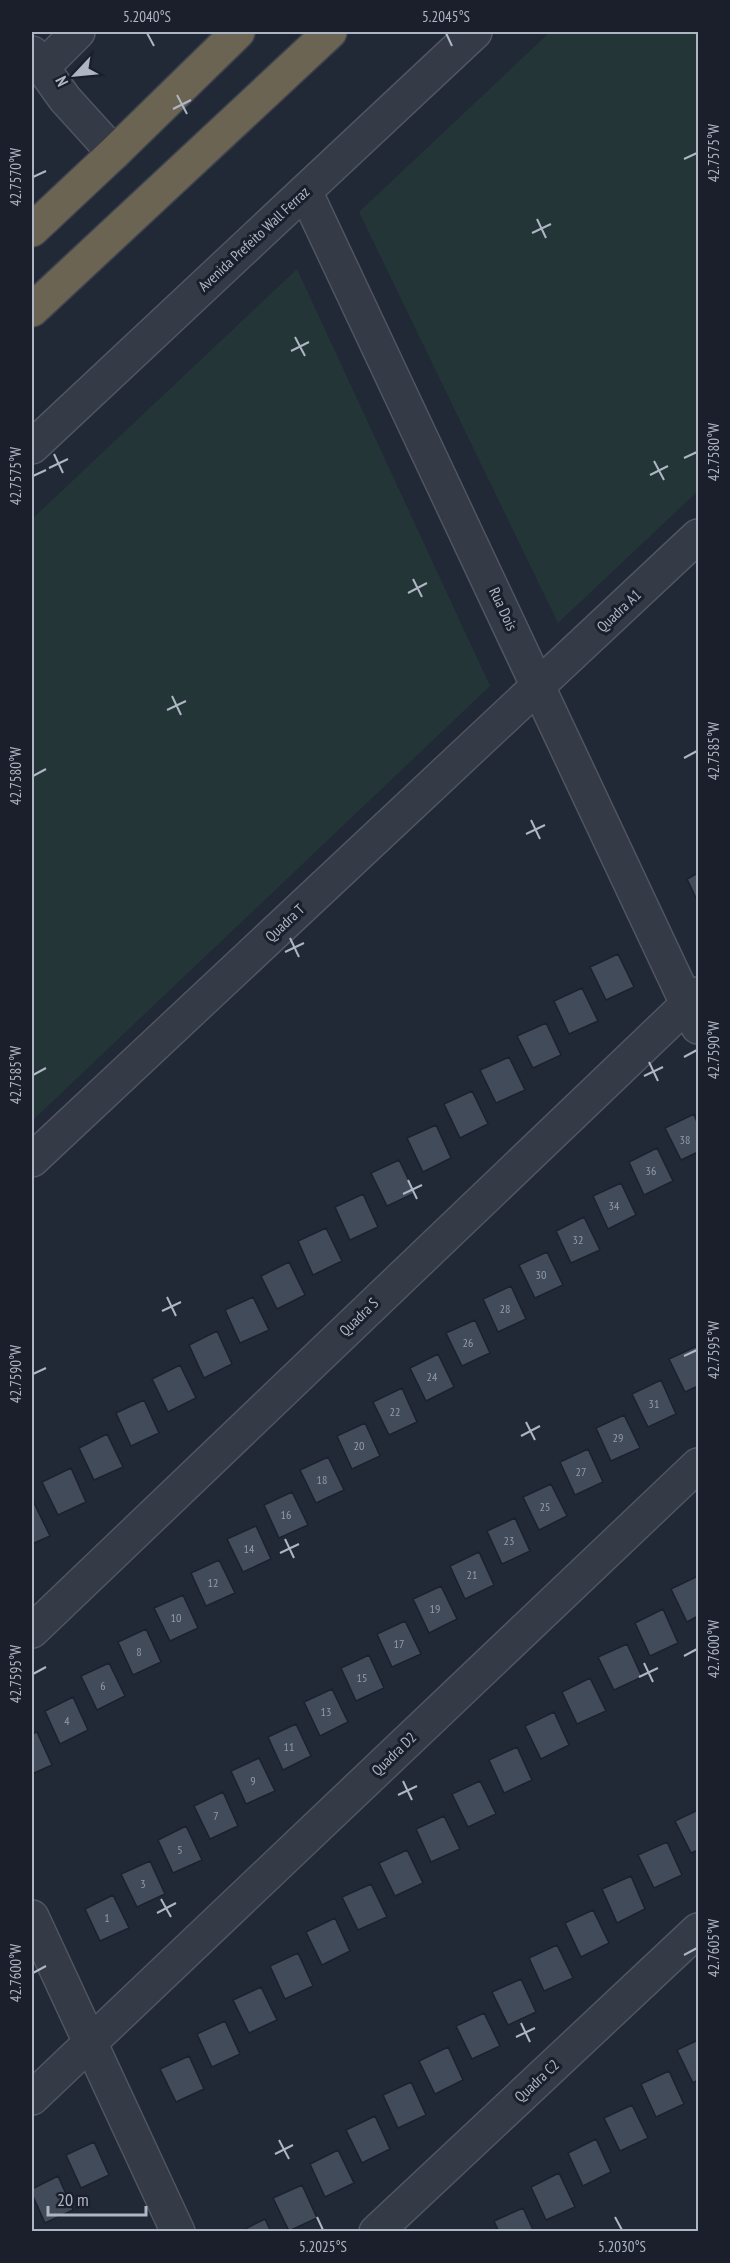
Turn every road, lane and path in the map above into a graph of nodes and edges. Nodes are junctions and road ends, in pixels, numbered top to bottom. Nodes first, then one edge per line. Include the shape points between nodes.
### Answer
1 (78, 32) edge
2 (238, 32) edge
3 (330, 32) edge
4 (475, 32) edge
5 (37, 61) edge
6 (114, 153) junction
7 (305, 191) junction
8 (32, 230) edge
9 (32, 310) edge
10 (32, 447) edge
11 (699, 536) edge
12 (539, 686) junction
13 (695, 1008) edge
14 (32, 1160) edge
15 (699, 1465) edge
16 (32, 1631) edge
17 (32, 1917) edge
18 (699, 1930) edge
19 (90, 2043) junction
20 (32, 2098) edge
21 (178, 2232) edge
22 (376, 2232) edge

1 - 5 street
2 - 6 highway
3 - 9 highway
4 - 7 street, Avenida Prefeito Wall Ferraz
5 - 6 street
6 - 8 highway
7 - 10 street, Avenida Prefeito Wall Ferraz
7 - 12 street, Rua Dois
11 - 12 street, Quadra A1
12 - 13 street, Rua Dois via 619,861
12 - 14 street, Quadra T
13 - 16 street, Quadra S
15 - 19 street, Quadra D2
17 - 19 street
18 - 22 street, Quadra C2
19 - 20 street, Quadra D2
19 - 21 street

